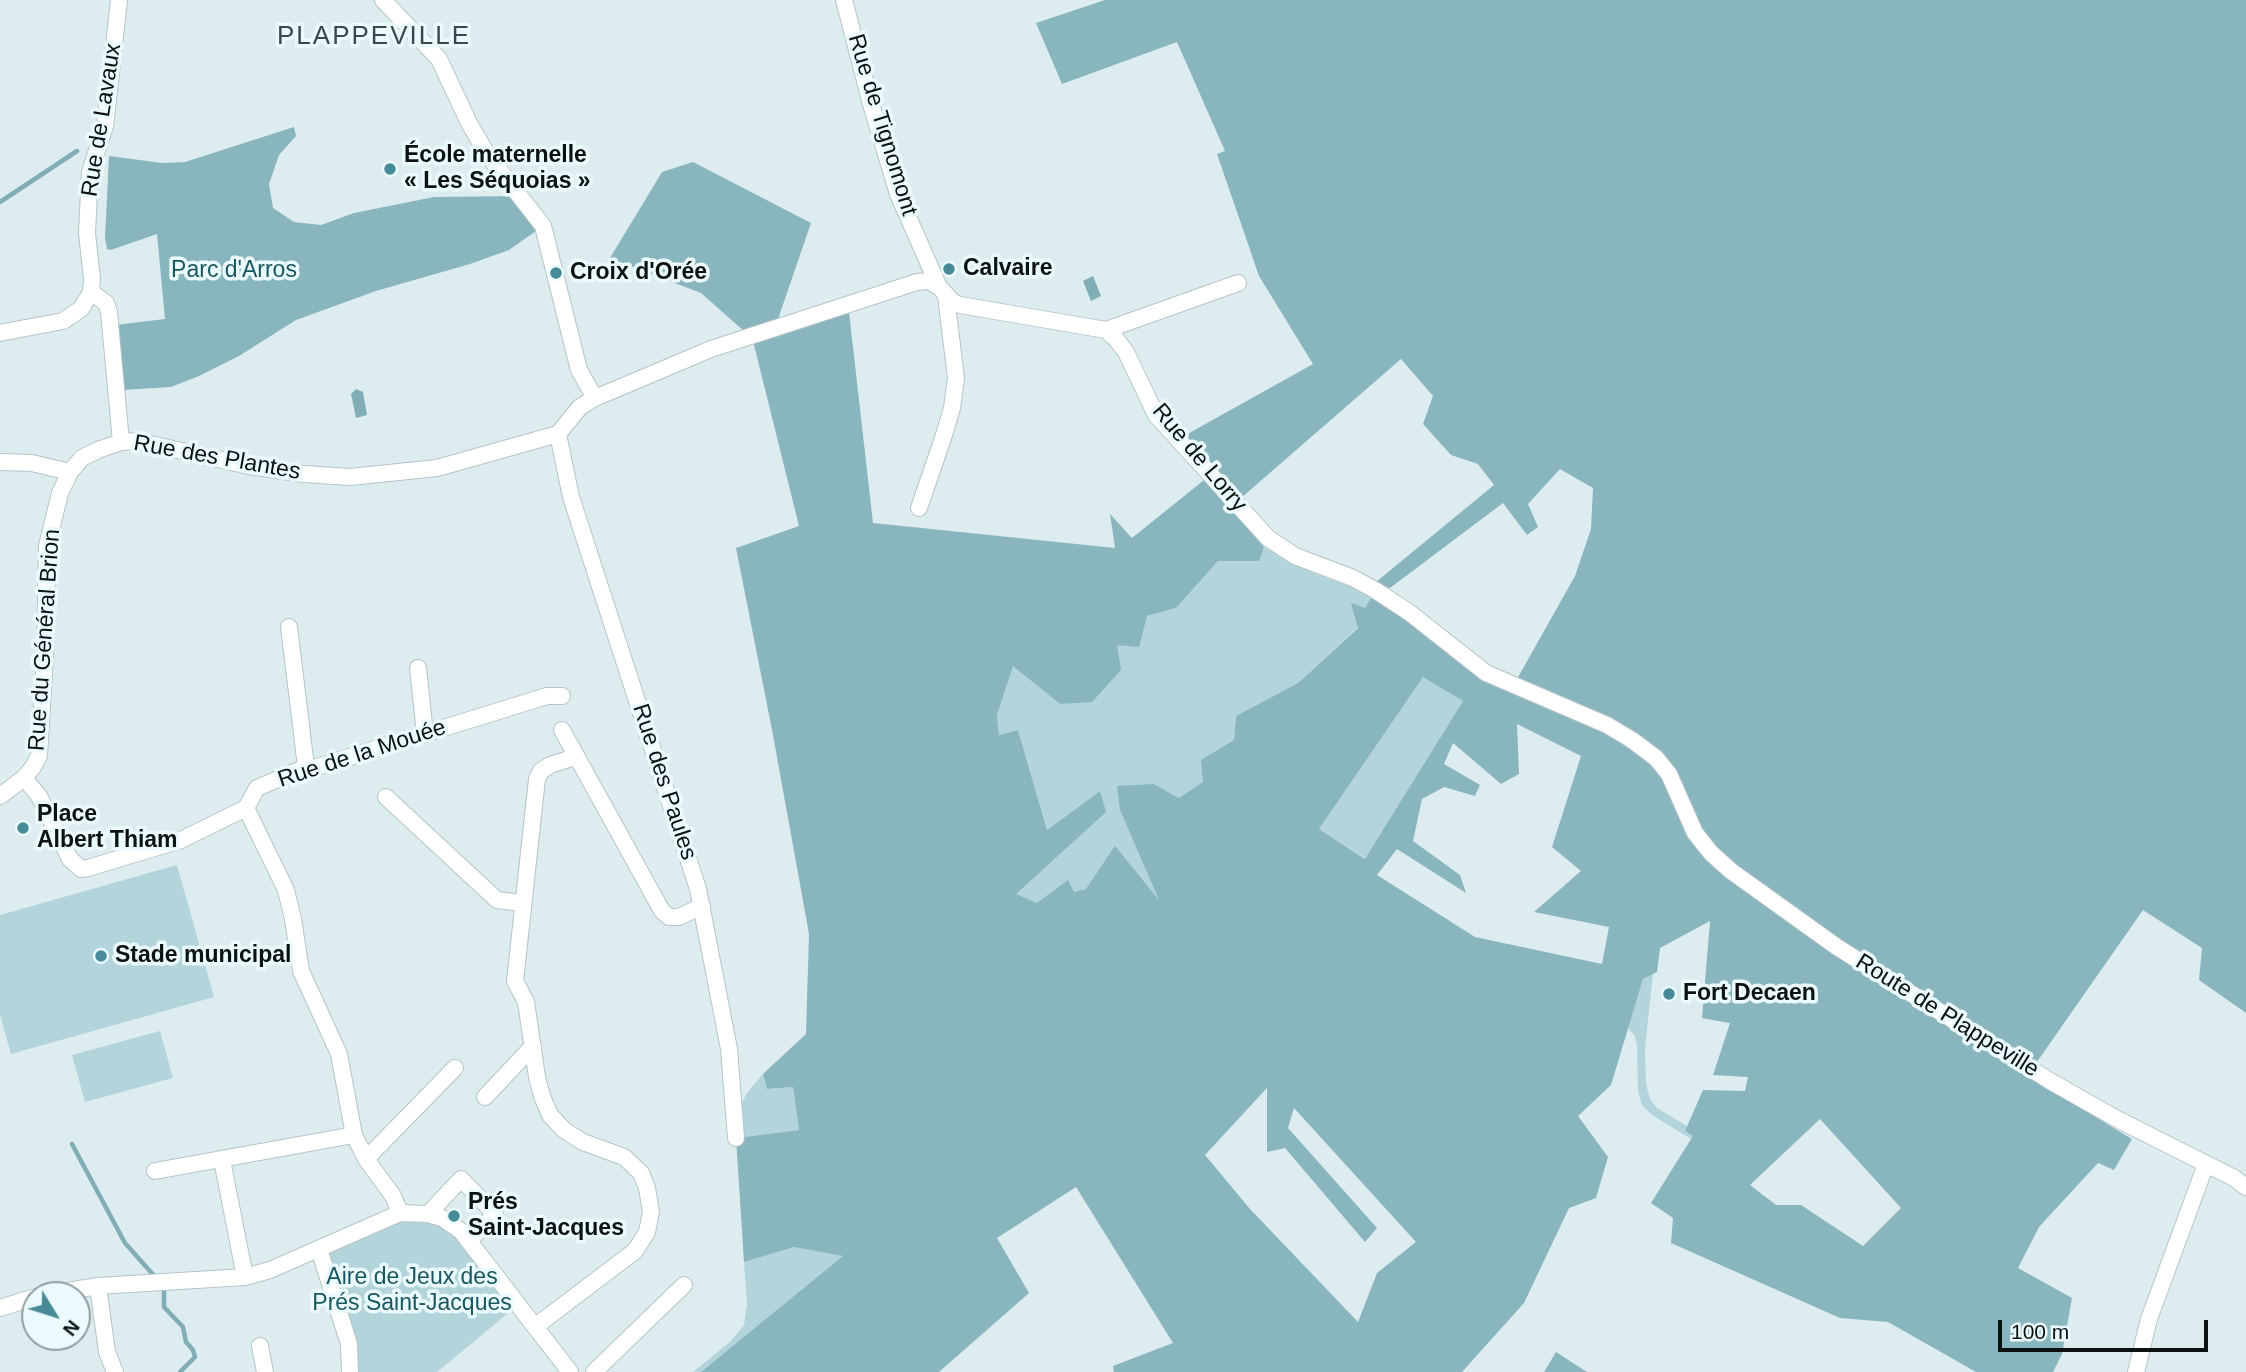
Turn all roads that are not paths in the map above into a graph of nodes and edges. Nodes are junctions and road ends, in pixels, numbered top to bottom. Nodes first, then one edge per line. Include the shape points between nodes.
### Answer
1 (119, 0) edge
2 (383, 0) edge
3 (844, 0) edge
4 (1238, 282) dead end
5 (942, 291) junction
6 (90, 292) junction
7 (1106, 330) junction
8 (0, 333) edge
9 (595, 398) junction
10 (558, 434) junction
11 (121, 442) junction
12 (0, 462) edge
13 (70, 472) junction
14 (919, 508) dead end
15 (289, 627) dead end
16 (418, 668) dead end
17 (562, 696) dead end
18 (562, 730) dead end
19 (425, 734) junction
20 (575, 757) junction
21 (306, 767) junction
22 (23, 778) junction
23 (0, 796) edge
24 (386, 797) dead end
25 (1683, 804) joint
26 (246, 808) junction
27 (522, 903) junction
28 (702, 906) junction
29 (533, 1046) junction
30 (455, 1068) dead end
31 (485, 1097) dead end
32 (354, 1135) junction
33 (736, 1138) dead end
34 (366, 1159) junction
35 (222, 1160) junction
36 (2206, 1164) junction
37 (155, 1171) dead end
38 (2246, 1187) edge
39 (400, 1213) junction
40 (428, 1214) junction
41 (469, 1241) junction
42 (319, 1249) junction
43 (245, 1277) junction
44 (98, 1286) junction
45 (684, 1286) dead end
46 (91, 1287) edge
47 (21, 1301) edge
48 (0, 1308) edge
49 (536, 1326) junction
50 (260, 1346) dead end
51 (568, 1371) edge
52 (115, 1372) edge
53 (265, 1372) edge
54 (350, 1372) edge
55 (594, 1372) edge
56 (2136, 1372) edge

1 - 6 street, Rue de Lavaux via 105,127 90,172
2 - 9 street via 439,59 487,154 543,226 579,370
3 - 5 street, Rue de Tignomont via 898,194
4 - 7 street
5 - 7 street via 960,305 980,310
5 - 9 street via 929,281 917,282 712,349
5 - 14 street, Rue de Tignomont via 957,377 952,408
6 - 8 street via 81,309 63,321
6 - 11 street via 106,303 108,312
7 - 25 street, Rue de Lorry via 1126,352 1156,415 1268,538 1295,556 1375,590 1486,673 1632,740 1669,774
9 - 10 street via 580,407
10 - 11 street, Rue des Plantes via 436,468 350,477 268,470 137,441
10 - 28 street, Rue des Paules via 571,497
11 - 13 street, Rue des Plantes via 82,458
12 - 13 street via 32,463
13 - 22 street, Rue du Général Brion via 47,546 39,755
15 - 21 street
16 - 19 street
17 - 19 street, Rue de la Mouée via 547,696
18 - 20 street
19 - 21 street, Rue de la Mouée
20 - 27 street via 550,765 537,779
20 - 28 street via 662,911 679,917
21 - 26 street, Rue de la Mouée via 257,788
22 - 23 street, Rue du Général Brion
22 - 26 street, Rue de la Mouée via 39,796 69,859 81,869 181,840
24 - 27 street via 497,900
25 - 36 street, Route de Plappeville via 1695,833 1711,853 1837,947 2062,1088
26 - 32 street via 286,890 301,971 340,1054
27 - 29 street via 514,981 526,1002
28 - 33 street, Rue des Paules via 729,1049
29 - 31 street
29 - 49 street via 541,1096 550,1115 564,1130 624,1157 641,1173 651,1212 647,1232 635,1251
30 - 34 street
32 - 34 street
32 - 35 street
34 - 39 street
35 - 37 street
35 - 43 street
36 - 38 street, Route de Plappeville
36 - 56 street via 2148,1319
39 - 40 street
39 - 42 street
40 - 41 street via 452,1223
40 - 41 street via 461,1179 495,1214
41 - 49 street
42 - 43 street
42 - 54 street via 349,1344
43 - 44 street
44 - 46 street
44 - 52 street via 107,1352
45 - 55 street
47 - 48 street
49 - 51 street
50 - 53 street

